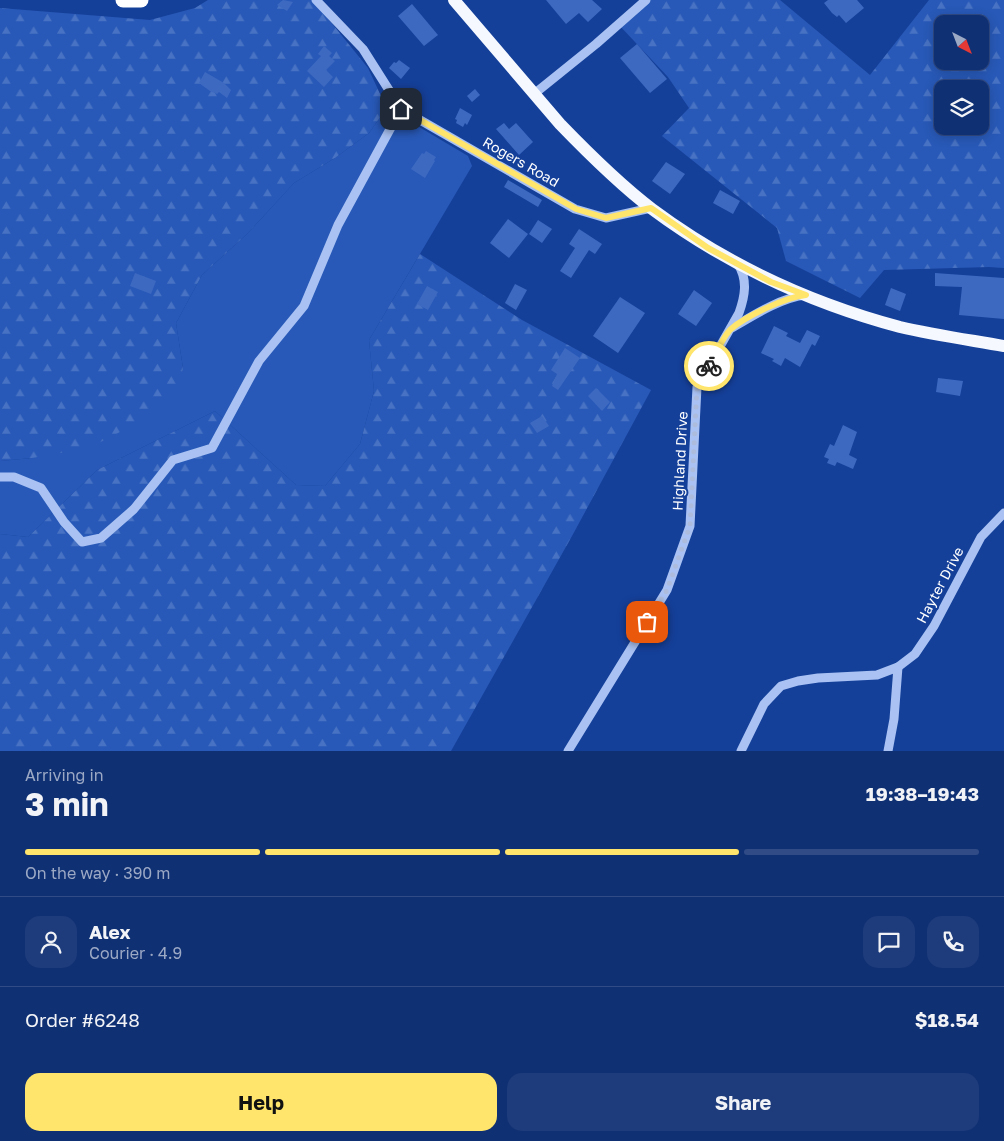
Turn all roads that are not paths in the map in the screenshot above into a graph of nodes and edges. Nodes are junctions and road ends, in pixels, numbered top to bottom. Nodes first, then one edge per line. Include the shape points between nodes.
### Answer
1 (123, 0) edge
2 (141, 0) edge
3 (316, 0) edge
4 (454, 0) edge
5 (646, 0) edge
6 (534, 94) junction
7 (401, 109) junction
8 (651, 208) junction
9 (738, 263) junction
10 (806, 295) junction
11 (730, 330) junction
12 (1004, 346) edge
13 (0, 477) edge
14 (1004, 513) edge
15 (898, 667) junction
16 (568, 751) edge
17 (740, 751) edge
18 (888, 751) edge

1 - 2 highway
3 - 7 street, Rogers Road via 363,49
4 - 6 main road
5 - 6 street
6 - 8 main road via 578,144
7 - 8 street, Rogers Road via 576,209 606,218
7 - 13 street via 338,225 304,306 259,361 212,448 173,460 134,509 101,538 82,542 41,488 14,477
8 - 9 main road via 708,248
9 - 10 main road via 771,282
9 - 11 street, Highland Drive via 744,272 745,283 742,306
10 - 11 street via 750,317
10 - 12 main road via 901,327
11 - 16 street, Highland Drive via 697,387 690,526 667,590
14 - 15 street, Hayter Drive via 981,537 934,626 915,654
15 - 17 street, Hayter Drive via 877,675 818,678 781,686 764,704
15 - 18 street

